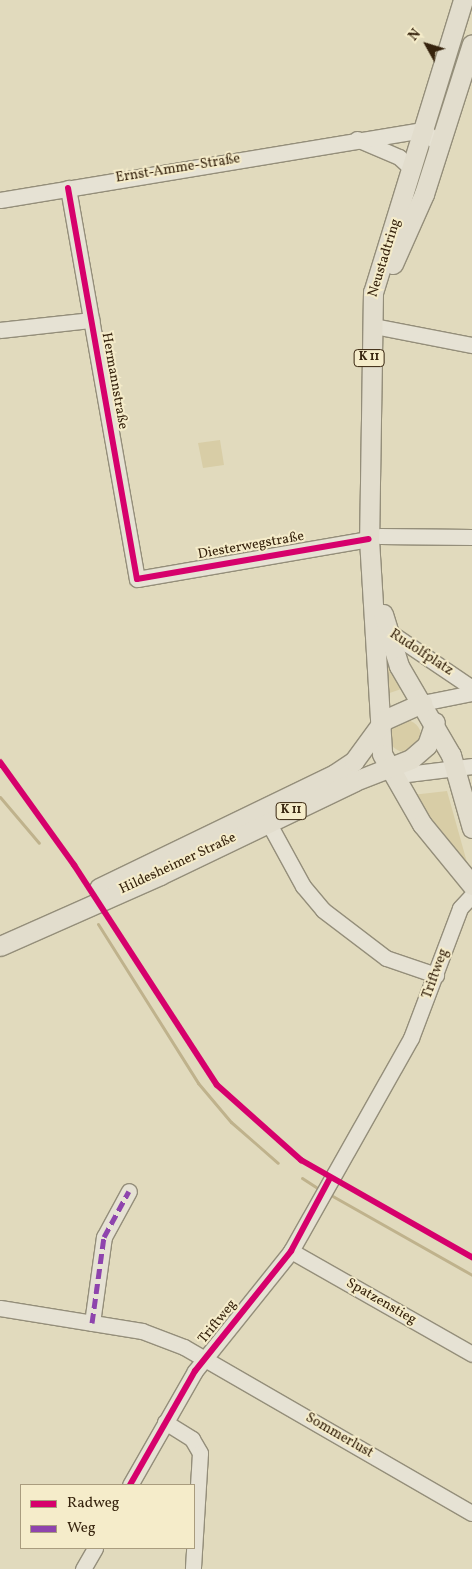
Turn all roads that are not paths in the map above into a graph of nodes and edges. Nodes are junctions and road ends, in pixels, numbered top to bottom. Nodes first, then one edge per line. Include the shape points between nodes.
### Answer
1 (464, 0) edge
2 (472, 44) edge
3 (424, 130) junction
4 (356, 139) junction
5 (435, 158) junction
6 (412, 168) junction
7 (68, 188) junction
8 (0, 200) edge
9 (91, 320) junction
10 (379, 327) junction
11 (0, 330) edge
12 (472, 344) edge
13 (375, 537) junction
14 (472, 537) edge
15 (137, 579) joint
16 (385, 629) junction
17 (375, 645) joint
18 (472, 688) edge
19 (472, 693) edge
20 (422, 703) junction
21 (435, 722) junction
22 (377, 728) junction
23 (464, 767) edge
24 (387, 768) junction
25 (336, 774) joint
26 (268, 822) junction
27 (472, 828) edge
28 (472, 885) edge
29 (472, 894) edge
30 (0, 934) edge
31 (0, 946) edge
32 (436, 976) junction
33 (129, 1191) dead end
34 (291, 1250) junction
35 (0, 1308) edge
36 (92, 1323) junction
37 (472, 1354) edge
38 (206, 1358) junction
39 (165, 1422) junction
40 (131, 1484) edge
41 (472, 1513) edge
42 (195, 1536) edge
43 (94, 1549) edge
44 (194, 1549) edge
45 (83, 1569) edge
46 (193, 1569) edge

1 - 3 main road, Neustadtring / K 11
2 - 5 main road, Neustadtring / K 11
3 - 4 street, Ernst-Amme-Straße
3 - 5 street via 437,143
3 - 6 main road, Neustadtring / K 11
4 - 6 street via 399,157
4 - 7 street, Ernst-Amme-Straße
5 - 10 main road, Neustadtring / K 11 via 393,264
6 - 13 main road, Neustadtring / K 11 via 370,316
7 - 8 street, Ernst-Amme-Straße
7 - 9 street, Hermannstraße
9 - 11 street
9 - 15 street, Hermannstraße
10 - 12 street
10 - 13 main road, Neustadtring / K 11
13 - 14 street, Diesterwegstraße
13 - 15 street, Diesterwegstraße
13 - 16 main road, Neustadtring / K 11
13 - 17 main road, Neustadtring / K 11
16 - 18 street, Rudolfplatz
16 - 20 main road, Rudolfplatz / K 11 via 398,666
17 - 22 main road, Rudolfplatz / K 11
19 - 20 street, Rudolfplatz
20 - 21 main road, Rudolfplatz / K 11
20 - 22 main road, Rudolfplatz / K 11 via 397,711
21 - 23 main road, Rudolfplatz
21 - 24 main road, K 11 via 424,749
22 - 24 main road, Rudolfplatz
22 - 25 main road, Rudolfplatz / K 11 via 354,761
23 - 24 street via 399,775
23 - 27 main road, Rudolfplatz
24 - 26 main road, Hildesheimer Straße / K 11
24 - 28 main road, Rudolfplatz via 422,824
25 - 30 main road, Hildesheimer Straße / K 11
26 - 31 main road, Hildesheimer Straße / K 11
26 - 32 street via 298,877 323,910 386,958
29 - 32 street, Triftweg via 460,908
32 - 34 street, Triftweg via 412,1038
33 - 36 street via 104,1237
34 - 37 street, Spatzenstieg
34 - 38 street, Triftweg
35 - 36 street, Sommerlust
36 - 38 street, Sommerlust via 160,1336
38 - 39 street, Triftweg
38 - 41 street, Sommerlust
39 - 40 street, Triftweg
39 - 42 street via 192,1439 200,1453
43 - 45 street
44 - 46 street

